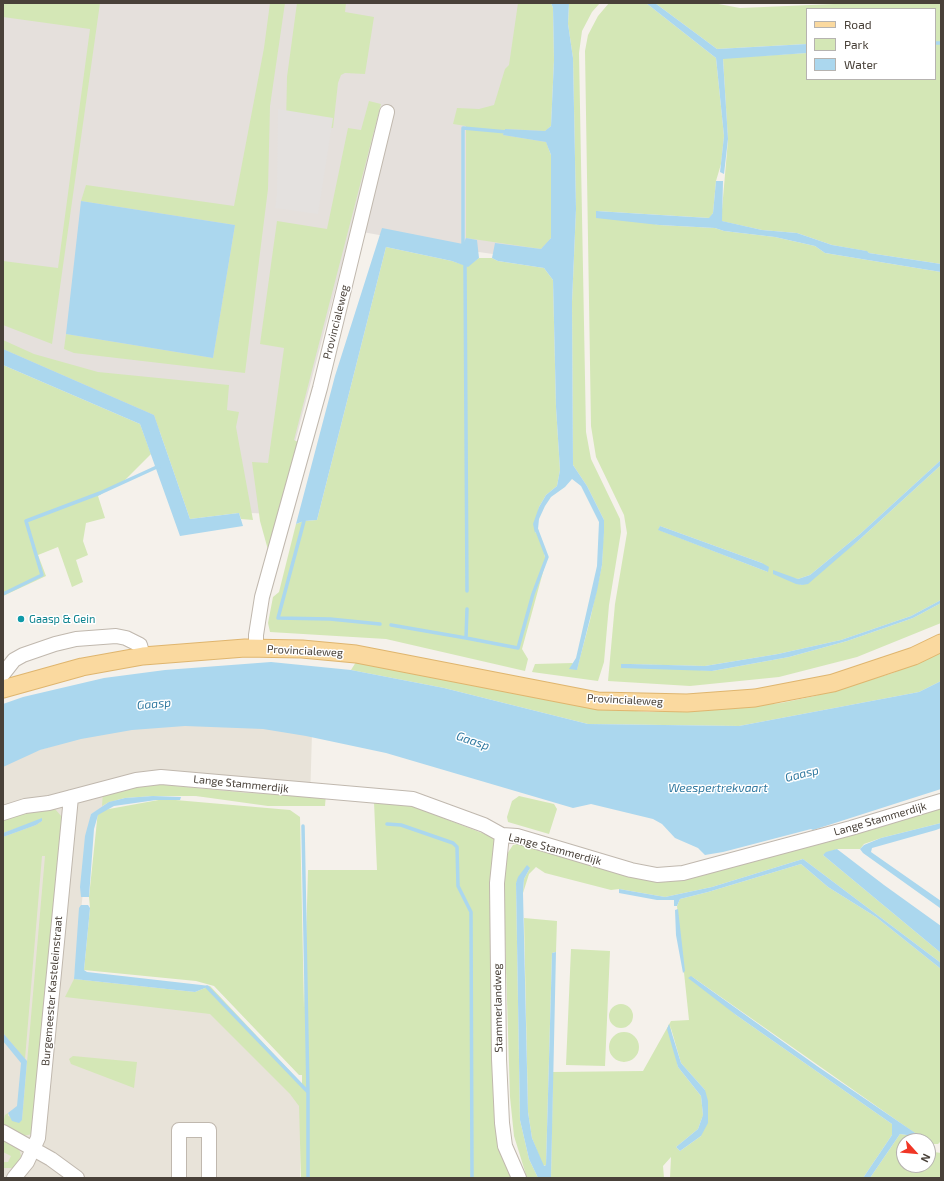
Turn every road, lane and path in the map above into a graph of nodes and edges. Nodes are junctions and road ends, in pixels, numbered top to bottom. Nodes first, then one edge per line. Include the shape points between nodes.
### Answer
1 (387, 112) dead end
2 (941, 643) edge
3 (256, 648) junction
4 (143, 656) junction
5 (3, 674) edge
6 (3, 689) edge
7 (71, 797) junction
8 (941, 801) edge
9 (3, 813) edge
10 (502, 835) junction
11 (3, 1132) edge
12 (33, 1150) junction
13 (14, 1178) edge
14 (77, 1178) edge
15 (179, 1178) edge
16 (209, 1178) edge
17 (519, 1178) edge

1 - 3 street, Provincialeweg via 320,388 262,597
2 - 3 main road, Provincialeweg via 914,656 833,683 755,698 687,703 598,701 356,654
3 - 4 main road, Provincialeweg
4 - 5 street via 140,644 126,638 116,636 76,639 23,655 14,660
4 - 6 main road, Provincialeweg via 82,667
7 - 9 street, Lange Stammerdijk
7 - 10 street, Lange Stammerdijk via 136,780 161,776 186,778 413,799 493,829
7 - 12 street, Burgemeester Kasteleinstraat via 42,1107 38,1138
8 - 10 street, Lange Stammerdijk via 683,873 657,875 631,870 517,836
10 - 17 street, Stammerlandweg via 497,882 502,1123 505,1146
11 - 12 street
12 - 13 street, Burgemeester Kasteleinstraat
12 - 14 street via 51,1159
15 - 16 street via 179,1130 209,1130

